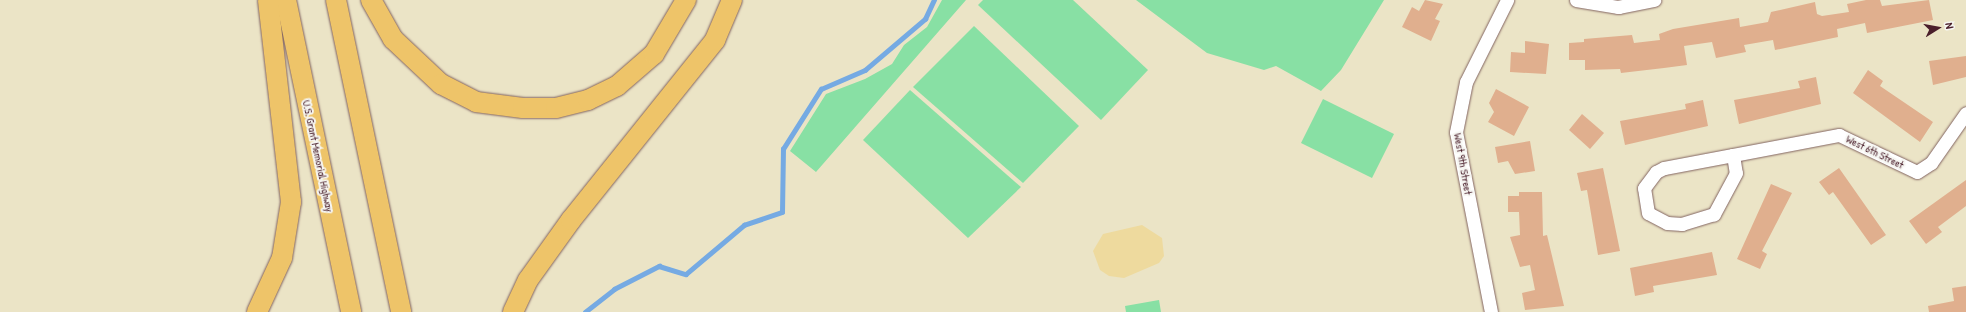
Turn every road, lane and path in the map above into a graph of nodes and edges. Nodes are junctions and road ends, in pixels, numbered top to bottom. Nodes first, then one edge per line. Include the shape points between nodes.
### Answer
1 (268, 0) edge
2 (286, 0) edge
3 (336, 0) edge
4 (371, 0) edge
5 (686, 0) edge
6 (732, 0) edge
7 (1507, 0) edge
8 (1576, 0) edge
9 (1654, 0) edge
10 (1966, 113) edge
11 (1733, 155) junction
12 (257, 312) edge
13 (351, 312) edge
14 (401, 312) edge
15 (513, 312) edge
16 (1491, 312) edge

1 - 12 main road via 291,202 282,258
2 - 13 main road, U.S. Grant Memorial Highway
3 - 14 main road
4 - 5 main road via 393,39 441,84 476,102 523,108 562,106 588,100 617,86 654,54
6 - 15 main road via 715,40 571,220 528,280
7 - 16 street, West 9th Street via 1466,82 1456,132
8 - 9 street via 1618,7
10 - 11 street, West 6th Street via 1931,163 1917,172 1839,135
11 - 11 street, West 6th Street via 1656,172 1644,188 1648,213 1668,223 1682,224 1714,214 1736,173

